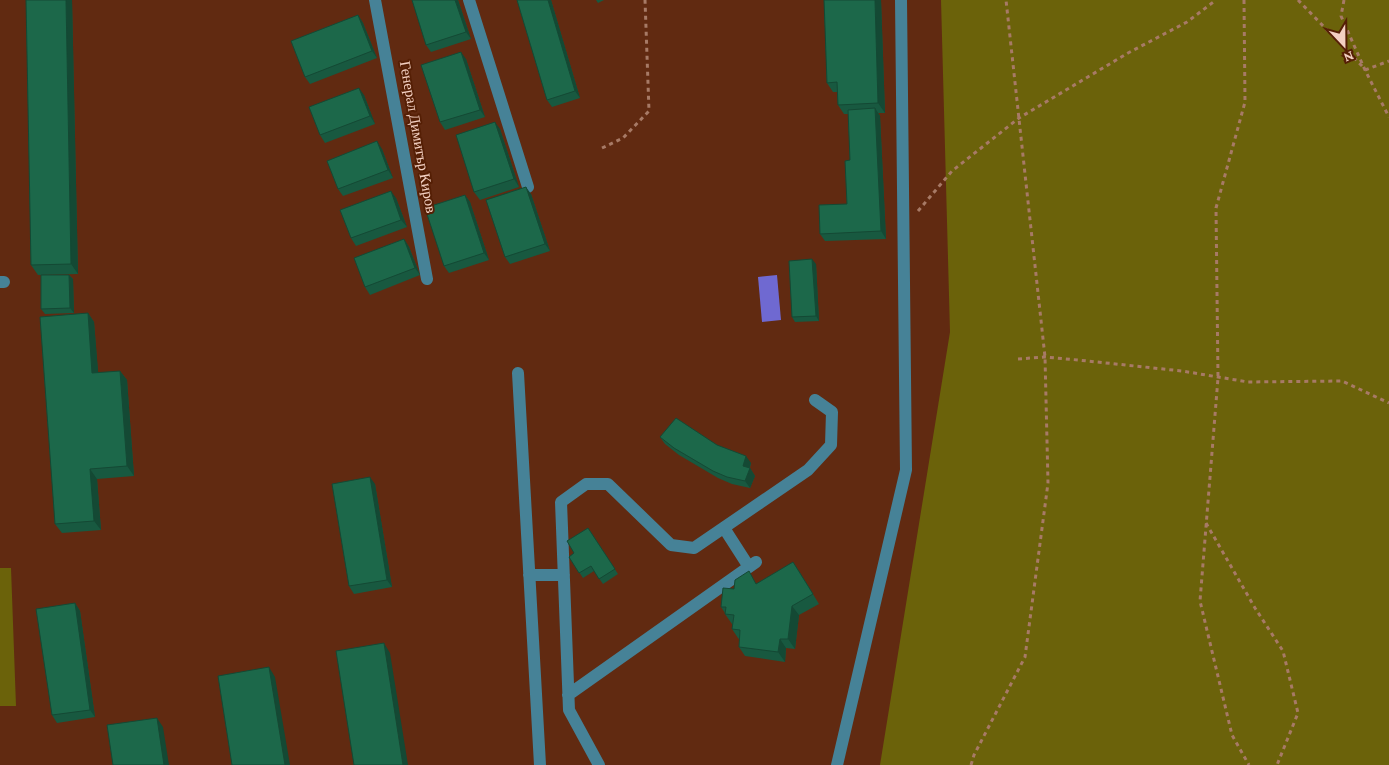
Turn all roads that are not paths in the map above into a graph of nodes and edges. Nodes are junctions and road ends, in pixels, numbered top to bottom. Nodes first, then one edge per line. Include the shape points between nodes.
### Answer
1 (375, 0) edge
2 (469, 0) edge
3 (901, 0) edge
4 (528, 187) edge
5 (427, 279) dead end
6 (518, 373) dead end
7 (814, 400) dead end
8 (724, 528) junction
9 (530, 575) junction
10 (564, 575) junction
11 (568, 696) junction
12 (540, 765) edge
13 (599, 765) edge
14 (837, 765) edge

1 - 5 street, Генерал Димитър Киров
2 - 4 street
3 - 14 street via 906,470
6 - 9 street
7 - 8 street via 832,412 831,445 808,470
8 - 10 street via 694,548 671,545 608,484 586,484 561,502
8 - 11 street via 752,564
9 - 10 street
9 - 12 street
10 - 11 street
11 - 13 street via 569,710

